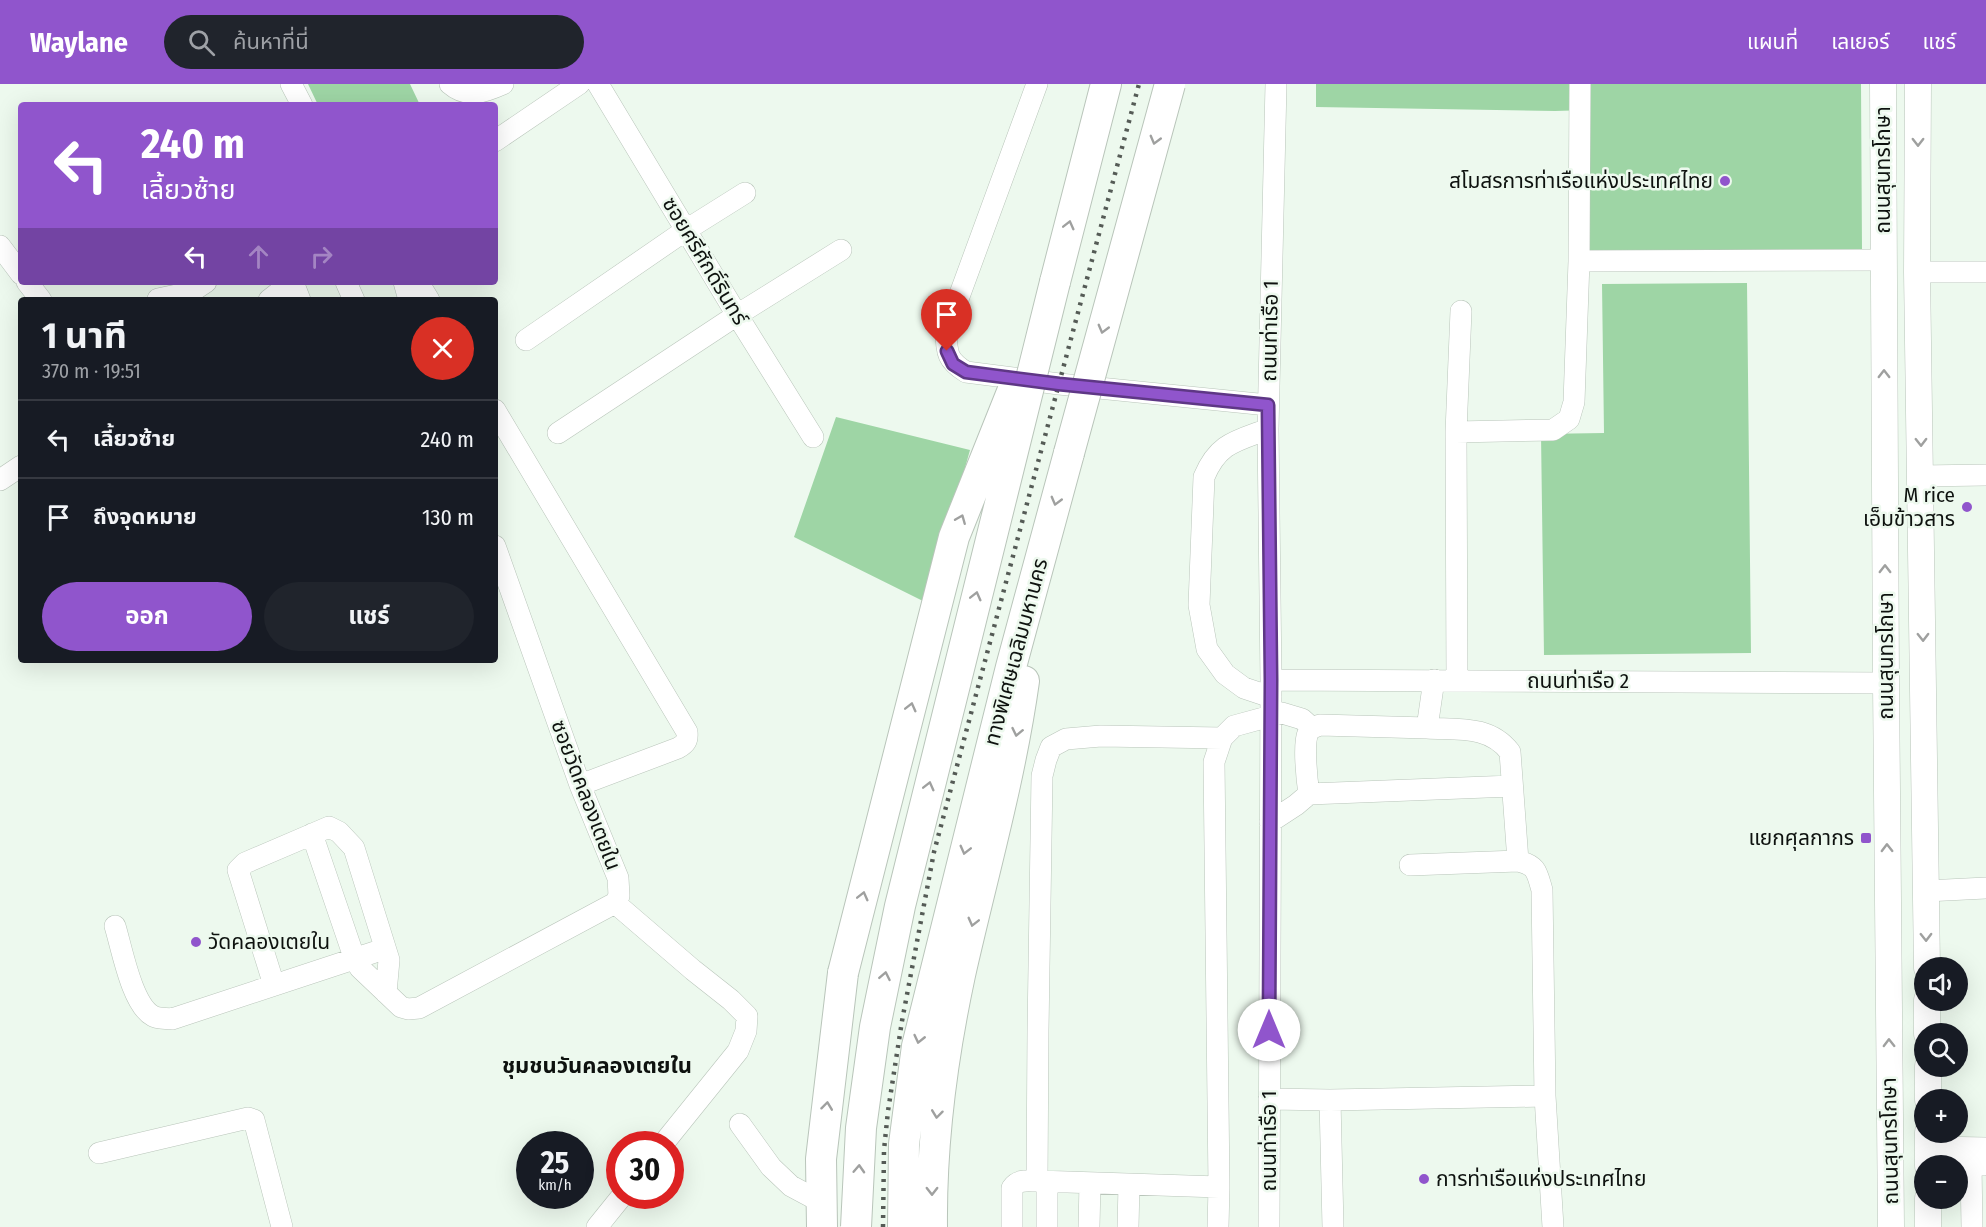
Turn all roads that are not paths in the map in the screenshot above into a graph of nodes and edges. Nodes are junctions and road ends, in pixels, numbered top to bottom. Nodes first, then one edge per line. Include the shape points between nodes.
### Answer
1 (291, 84) edge
2 (450, 84) edge
3 (503, 84) edge
4 (579, 84) edge
5 (598, 84) edge
6 (1037, 84) edge
7 (1106, 84) edge
8 (1170, 84) edge
9 (1276, 84) edge
10 (1580, 84) edge
11 (1883, 84) edge
12 (1918, 84) edge
13 (300, 102) edge
14 (498, 139) edge
15 (745, 193) dead end
16 (686, 230) junction
17 (0, 246) edge
18 (841, 250) dead end
19 (1884, 260) junction
20 (1579, 261) junction
21 (18, 270) edge
22 (1917, 272) junction
23 (1986, 272) edge
24 (1055, 282) junction
25 (29, 285) edge
26 (288, 285) edge
27 (194, 291) edge
28 (39, 297) edge
29 (163, 297) edge
30 (273, 297) edge
31 (1461, 311) dead end
32 (737, 315) junction
33 (525, 340) dead end
34 (1268, 405) junction
35 (498, 415) edge
36 (1268, 429) junction
37 (1456, 432) junction
38 (558, 433) dead end
39 (813, 437) dead end
40 (18, 468) edge
41 (1986, 475) edge
42 (1921, 476) junction
43 (0, 480) edge
44 (1043, 549) junction
45 (498, 554) edge
46 (1434, 680) junction
47 (1457, 680) junction
48 (1886, 683) junction
49 (1271, 697) junction
50 (1312, 728) junction
51 (1427, 728) junction
52 (1222, 738) junction
53 (580, 785) junction
54 (1512, 786) junction
55 (1309, 794) junction
56 (1270, 822) junction
57 (312, 834) junction
58 (1518, 861) junction
59 (1410, 865) dead end
60 (1986, 888) edge
61 (1926, 891) junction
62 (615, 903) junction
63 (115, 926) dead end
64 (384, 949) junction
65 (1927, 957) edge
66 (355, 960) junction
67 (274, 985) junction
68 (386, 993) junction
69 (1545, 1096) junction
70 (1269, 1099) junction
71 (1330, 1100) junction
72 (741, 1124) dead end
73 (673, 1131) edge
74 (1986, 1148) edge
75 (1928, 1151) edge
76 (99, 1153) dead end
77 (1979, 1165) edge
78 (1042, 1181) junction
79 (1090, 1183) junction
80 (1129, 1185) junction
81 (1219, 1187) junction
82 (612, 1209) edge
83 (1928, 1209) edge
84 (821, 1214) edge
85 (282, 1227) edge
86 (597, 1227) edge
87 (856, 1227) edge
88 (903, 1227) edge
89 (932, 1227) edge
90 (1012, 1227) edge
91 (1047, 1227) edge
92 (1089, 1227) edge
93 (1128, 1227) edge
94 (1218, 1227) edge
95 (1269, 1227) edge
96 (1333, 1227) edge
97 (1553, 1227) edge
98 (1891, 1227) edge
99 (1928, 1227) edge
100 (1972, 1227) edge

1 - 13 street
2 - 3 street via 458,91 473,93
4 - 14 street
5 - 16 street, ซอยศรีศักดิ์รินทร์
6 - 34 street via 946,332 947,351 953,364 966,372 1024,380
24 -> 7 highway
8 -> 44 highway, ทางพิเศษเฉลิมมหานคร, bridge
9 - 34 street, ถนนท่าเรือ 1
10 - 20 street
11 - 19 main road, ถนนสุนทรโกษา
12 -> 22 main road, ถนนสุนทรโกษา
15 - 16 street
16 - 32 street, ซอยศรีศักดิ์รินทร์
16 - 33 street
17 - 21 street
18 - 32 street
19 - 20 street
48 -> 19 main road, ถนนสุนทรโกษา
20 - 37 street via 1574,402 1569,419 1553,430
22 - 23 street
22 -> 42 main road, ถนนสุนทรโกษา
84 -> 24 highway, bridge via 821,1159 843,973 954,537
87 -> 24 highway, bridge via 861,1128 875,1027 900,906
25 - 28 street
26 - 30 street
27 - 29 street
31 - 37 street
32 - 38 street
32 - 39 street, ซอยศรีศักดิ์รินทร์
34 - 36 street, ถนนท่าเรือ 1
35 - 53 street via 687,732 688,739 678,748
36 - 49 street, ถนนท่าเรือ 1
36 - 49 street via 1228,443 1210,462 1204,477 1199,605 1207,649 1225,674 1244,688
37 - 47 street
40 - 43 street
41 - 42 street
42 -> 61 main road, ถนนสุนทรโกษา
44 -> 88 highway, ทางพิเศษเฉลิมมหานคร via 917,1046 904,1144
44 -> 89 highway via 1018,725 943,1063 932,1156
45 - 53 street, ซอยวัดคลองเตยใน
46 - 47 street, ถนนท่าเรือ 2
46 - 49 street, ถนนท่าเรือ 2
46 - 51 street
47 - 48 street, ถนนท่าเรือ 2
98 -> 48 main road, ถนนสุนทรโกษา
49 - 50 street via 1282,713 1302,719
49 - 52 street
49 - 56 street, ถนนท่าเรือ 1
50 - 51 street
50 - 55 street via 1307,735
51 - 54 street via 1478,730 1492,735 1510,752
52 - 78 street via 1101,736 1066,739 1051,747 1042,788 1038,1043
52 - 81 street via 1214,762
53 - 62 street, ซอยวัดคลองเตยใน via 618,878 619,896
54 - 55 street
54 - 58 street
55 - 56 street
56 - 70 street, ถนนท่าเรือ 1
57 - 64 street via 329,827 354,848
57 - 66 street
57 - 67 street via 245,863 238,870
58 - 59 street
58 - 69 street via 1537,871 1542,890
60 - 61 street
61 -> 65 main road, ถนนสุนทรโกษา
62 - 68 street via 419,1008 401,1007
62 - 73 street via 747,1016 747,1032 738,1051
63 - 67 street via 135,993 143,1008 154,1017 172,1019
64 - 66 street
64 - 68 street via 389,960
66 - 67 street
66 - 68 street
69 - 71 street
69 - 97 street
70 - 71 street
70 - 95 street, ถนนท่าเรือ 1
71 - 96 street
72 - 84 street via 771,1167
74 - 75 street
75 - 77 street
76 - 85 street via 248,1118 254,1120
77 - 100 street
78 - 79 street
78 - 90 street via 1015,1183
78 - 91 street
79 - 80 street
79 - 92 street
80 - 81 street
80 - 93 street
81 - 94 street
82 - 86 street
83 - 99 main road, ถนนสุนทรโกษา

